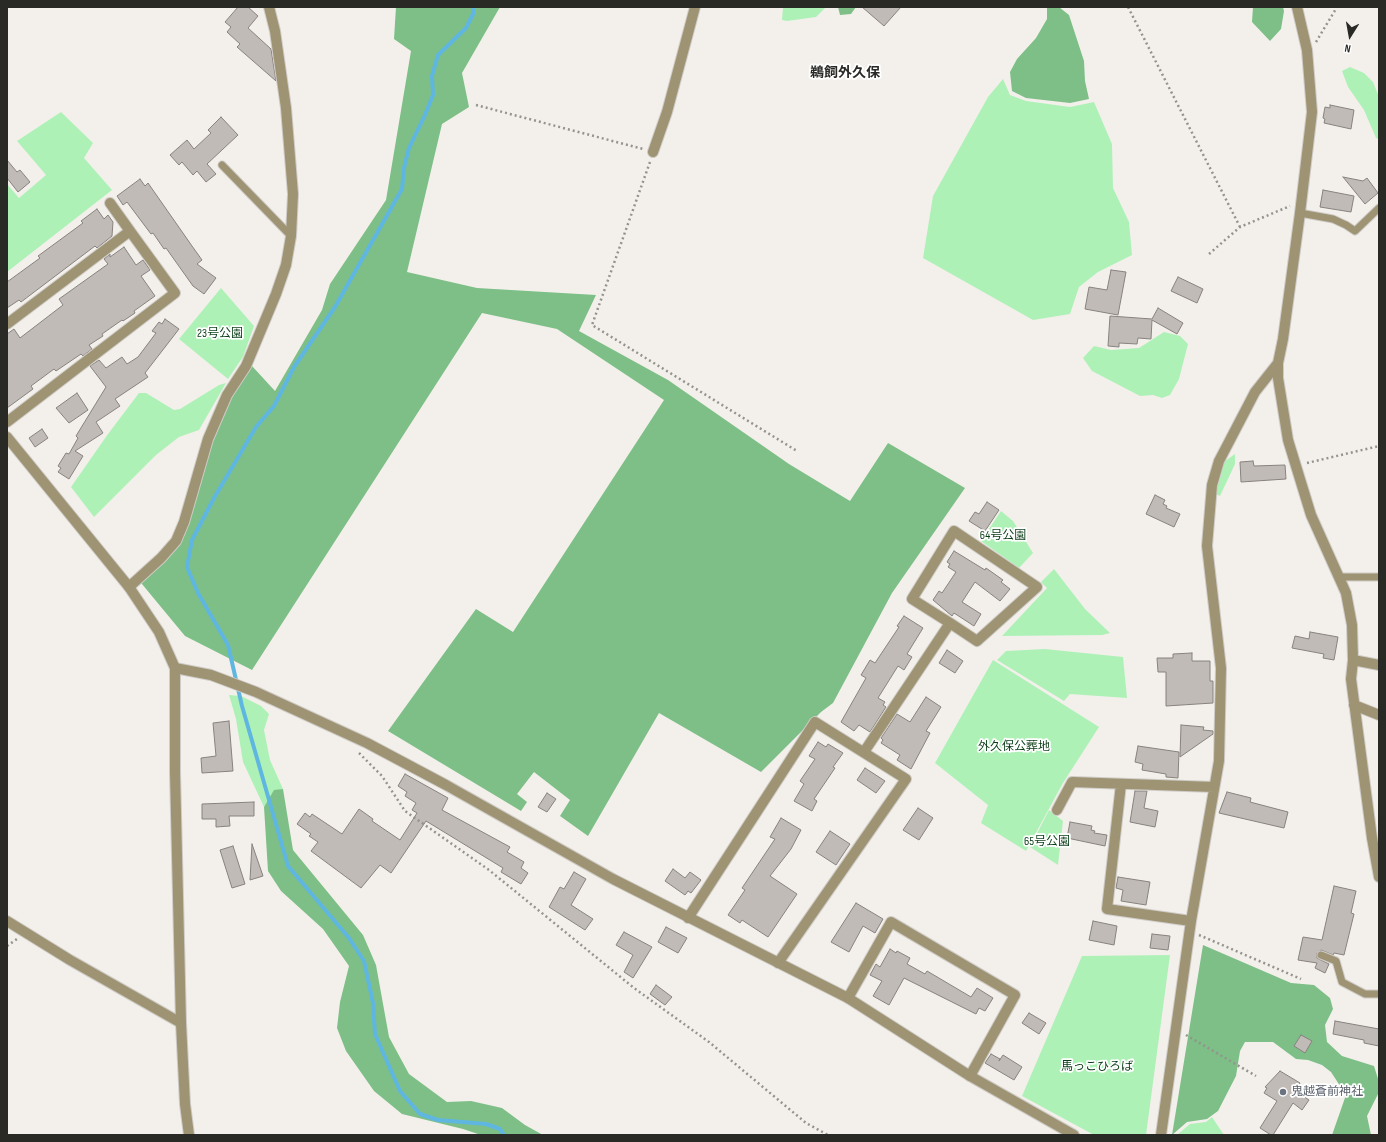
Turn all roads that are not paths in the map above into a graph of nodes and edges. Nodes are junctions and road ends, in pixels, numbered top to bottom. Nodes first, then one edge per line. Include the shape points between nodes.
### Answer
1 (269, 7) edge
2 (695, 7) edge
3 (1297, 7) edge
4 (654, 152) road end
5 (222, 165) dead end
6 (110, 203) dead end
7 (1379, 208) edge
8 (1301, 210) junction
9 (130, 232) junction
10 (291, 236) junction
11 (7, 324) edge
12 (1278, 362) junction
13 (7, 422) edge
14 (7, 437) edge
15 (1379, 576) edge
16 (1340, 577) junction
17 (129, 587) junction
18 (950, 623) junction
19 (1353, 660) junction
20 (1379, 665) edge
21 (175, 668) junction
22 (1354, 706) junction
23 (1379, 715) edge
24 (864, 752) junction
25 (1121, 784) junction
26 (1214, 787) junction
27 (1057, 810) dead end
28 (1374, 816) edge
29 (1379, 877) edge
30 (688, 918) junction
31 (7, 920) edge
32 (1190, 926) junction
33 (1321, 955) dead end
34 (778, 962) junction
35 (1379, 994) edge
36 (848, 998) junction
37 (181, 1023) junction
38 (970, 1076) junction
39 (189, 1135) edge
40 (1074, 1135) edge
41 (1162, 1135) edge

1 - 10 street via 286,108 292,194
2 - 4 street
3 - 8 street via 1307,50 1312,112
5 - 10 lane
6 - 9 street
7 - 8 lane via 1355,231 1333,219
8 - 12 street
9 - 11 street
9 - 13 street via 175,293
10 - 17 street via 286,265 276,294 246,366 227,395 208,439 176,541
12 - 16 street via 1288,440 1311,515
12 - 26 street via 1260,385 1233,433 1219,461 1212,485 1206,546 1221,668 1219,761
14 - 17 street
15 - 16 lane
16 - 19 street via 1352,625
17 - 21 street via 159,632
18 - 18 street via 977,640 1037,587 954,531 912,599
18 - 24 street
19 - 20 street
19 - 22 street via 1350,679
21 - 30 street via 211,675 367,743
21 - 37 street via 174,772
22 - 23 street
22 - 28 street
24 - 30 street via 815,722
24 - 34 street via 906,779
25 - 26 street
25 - 27 street via 1072,782
25 - 32 street via 1107,909
26 - 32 street
28 - 29 street
30 - 34 street
31 - 37 street via 70,960
32 - 41 street
33 - 35 lane via 1336,961 1342,982 1365,994
34 - 36 street
36 - 38 street
36 - 38 street via 891,922 1015,995
37 - 39 street
38 - 40 street

